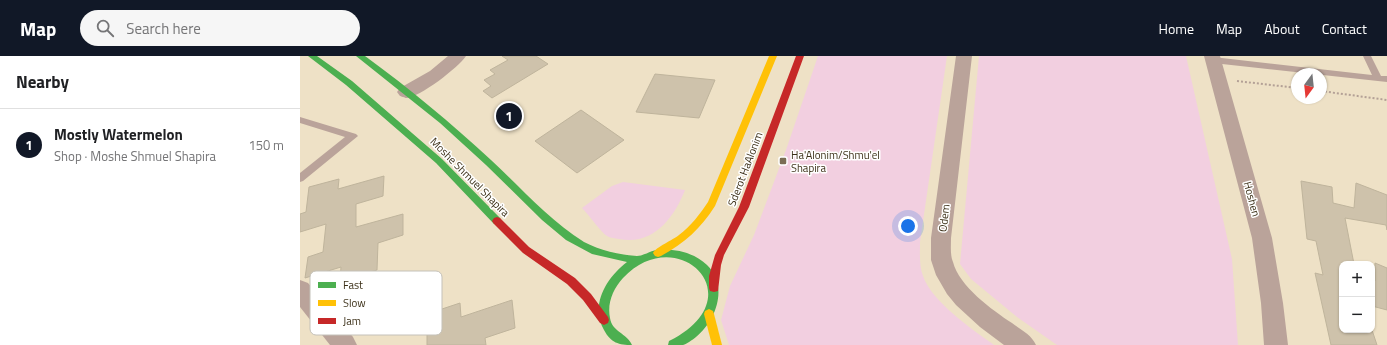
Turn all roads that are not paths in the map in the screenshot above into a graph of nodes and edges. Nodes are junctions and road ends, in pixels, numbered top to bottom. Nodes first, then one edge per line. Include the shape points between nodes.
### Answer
1 (312, 56) edge
2 (360, 56) edge
3 (458, 56) edge
4 (773, 56) edge
5 (800, 56) edge
6 (964, 56) edge
7 (1367, 56) edge
8 (1215, 65) edge
9 (1383, 79) edge
10 (406, 92) junction
11 (300, 120) edge
12 (300, 178) edge
13 (656, 254) junction
14 (638, 260) junction
15 (300, 290) edge
16 (714, 290) junction
17 (310, 302) edge
18 (709, 314) junction
19 (604, 320) junction
20 (337, 335) edge
21 (622, 343) edge
22 (345, 345) edge
23 (673, 345) edge
24 (717, 345) edge
25 (1024, 345) edge
26 (1276, 345) edge

1 - 19 main road, Moshe Shmuel Shapira via 349,83 439,161 526,250 570,281 587,297
2 - 10 main road, Moshe Shmuel Shapira
3 - 10 street via 436,75
4 - 13 main road, Sderot HaAlonim via 702,222 676,245
5 - 16 main road, Sderot HaAlonim via 743,209 717,259 713,274
6 - 25 street, Odem via 941,238 942,263 947,277 963,296
7 - 9 lane
8 - 9 lane
8 - 26 street, Hoshen via 1262,238
10 - 14 main road, Moshe Shmuel Shapira via 468,143 556,227 583,246 600,253
11 - 12 lane via 353,136
13 - 14 main road
13 - 16 main road via 675,253 693,258 710,274
14 - 19 main road via 619,274 609,288 603,304
15 - 17 street
16 - 18 main road, Sderot HaAlonim
18 - 23 main road via 697,330
18 - 24 main road
19 - 21 main road, Moshe Shmuel Shapira via 609,331
20 - 22 street

